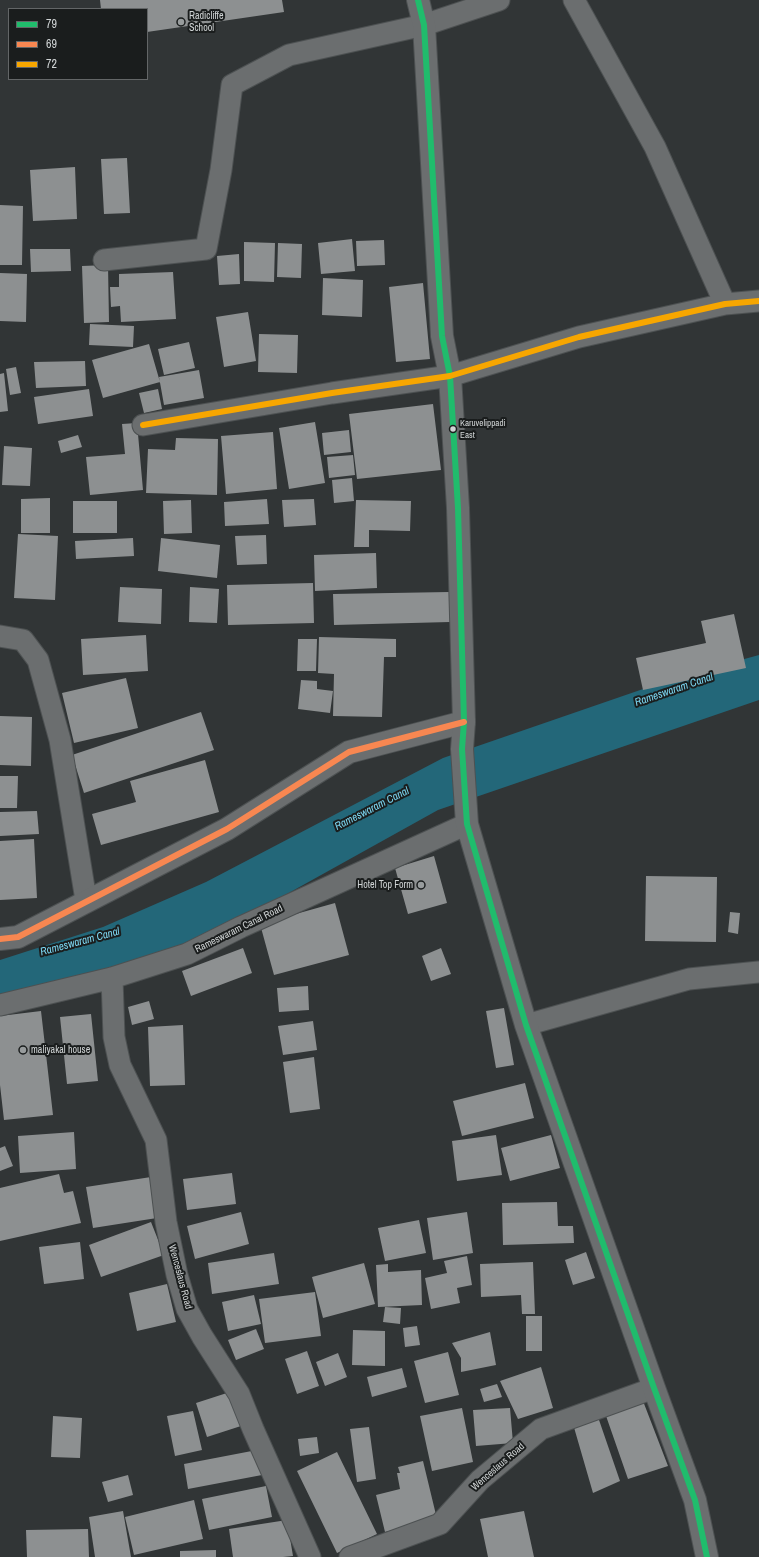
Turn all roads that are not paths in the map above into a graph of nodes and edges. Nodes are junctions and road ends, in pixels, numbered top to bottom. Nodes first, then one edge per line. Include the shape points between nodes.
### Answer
1 (418, 0) edge
2 (499, 0) edge
3 (574, 0) edge
4 (424, 25) junction
5 (104, 260) dead end
6 (759, 301) edge
7 (725, 304) junction
8 (450, 376) junction
9 (143, 425) dead end
10 (0, 636) edge
11 (464, 722) junction
12 (467, 820) junction
13 (86, 900) junction
14 (0, 939) edge
15 (759, 972) edge
16 (112, 978) junction
17 (0, 1005) edge
18 (526, 1025) junction
19 (654, 1388) junction
20 (310, 1557) edge
21 (350, 1557) edge
22 (707, 1557) edge

1 - 4 main road
2 - 4 street
3 - 7 street via 655,148
4 - 5 street via 290,55 232,85 221,170 206,249
4 - 8 main road via 442,336
6 - 7 street
7 - 8 street via 579,337
8 - 9 street
8 - 11 main road via 458,508
10 - 13 street via 23,640 38,660 60,740
11 - 12 main road via 462,749
11 - 13 main road via 349,752 227,829
12 - 16 street, Rameswaram Canal Road via 186,954
12 - 18 main road
13 - 14 main road via 18,937
15 - 18 street via 689,979
16 - 17 street, Rameswaram Canal Road
16 - 20 street, Wenceslaus Road via 114,1037 120,1065 156,1140 166,1222 186,1309 239,1394
18 - 19 main road
19 - 21 street, Wenceslaus Road via 541,1429 480,1480 440,1524
19 - 22 main road via 696,1500

